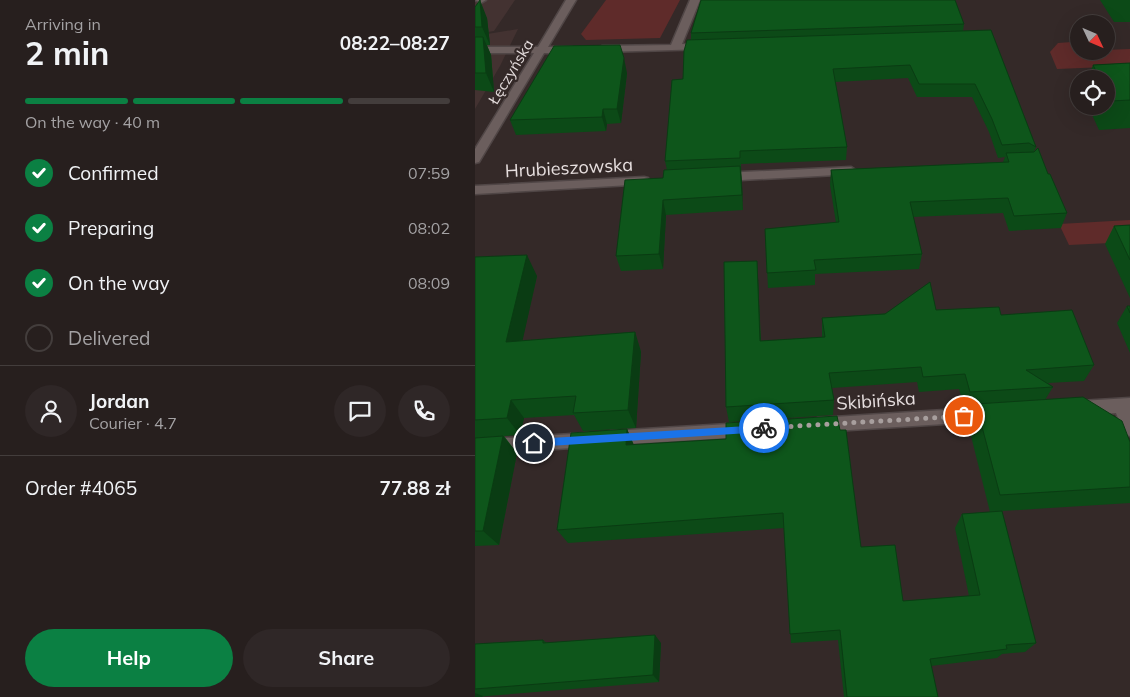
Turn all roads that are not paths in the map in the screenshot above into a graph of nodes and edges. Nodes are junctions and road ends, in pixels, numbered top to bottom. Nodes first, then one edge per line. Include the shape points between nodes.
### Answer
1 (571, 0) edge
2 (695, 0) edge
3 (713, 47) edge
4 (675, 48) junction
5 (542, 49) junction
6 (475, 50) edge
7 (475, 159) edge
8 (866, 170) edge
9 (708, 178) edge
10 (658, 181) edge
11 (475, 190) edge
12 (1125, 405) edge
13 (1061, 409) edge
14 (1012, 413) edge
15 (803, 426) edge
16 (763, 428) edge
17 (1130, 429) edge
18 (475, 447) edge

1 - 5 street, Łęczyńska
2 - 4 street
3 - 4 street
4 - 5 street
5 - 6 street
5 - 7 street, Łęczyńska
8 - 9 street
10 - 11 street, Hrubieszowska
12 - 13 street
12 - 17 street
14 - 15 street, Skibińska
16 - 18 street

